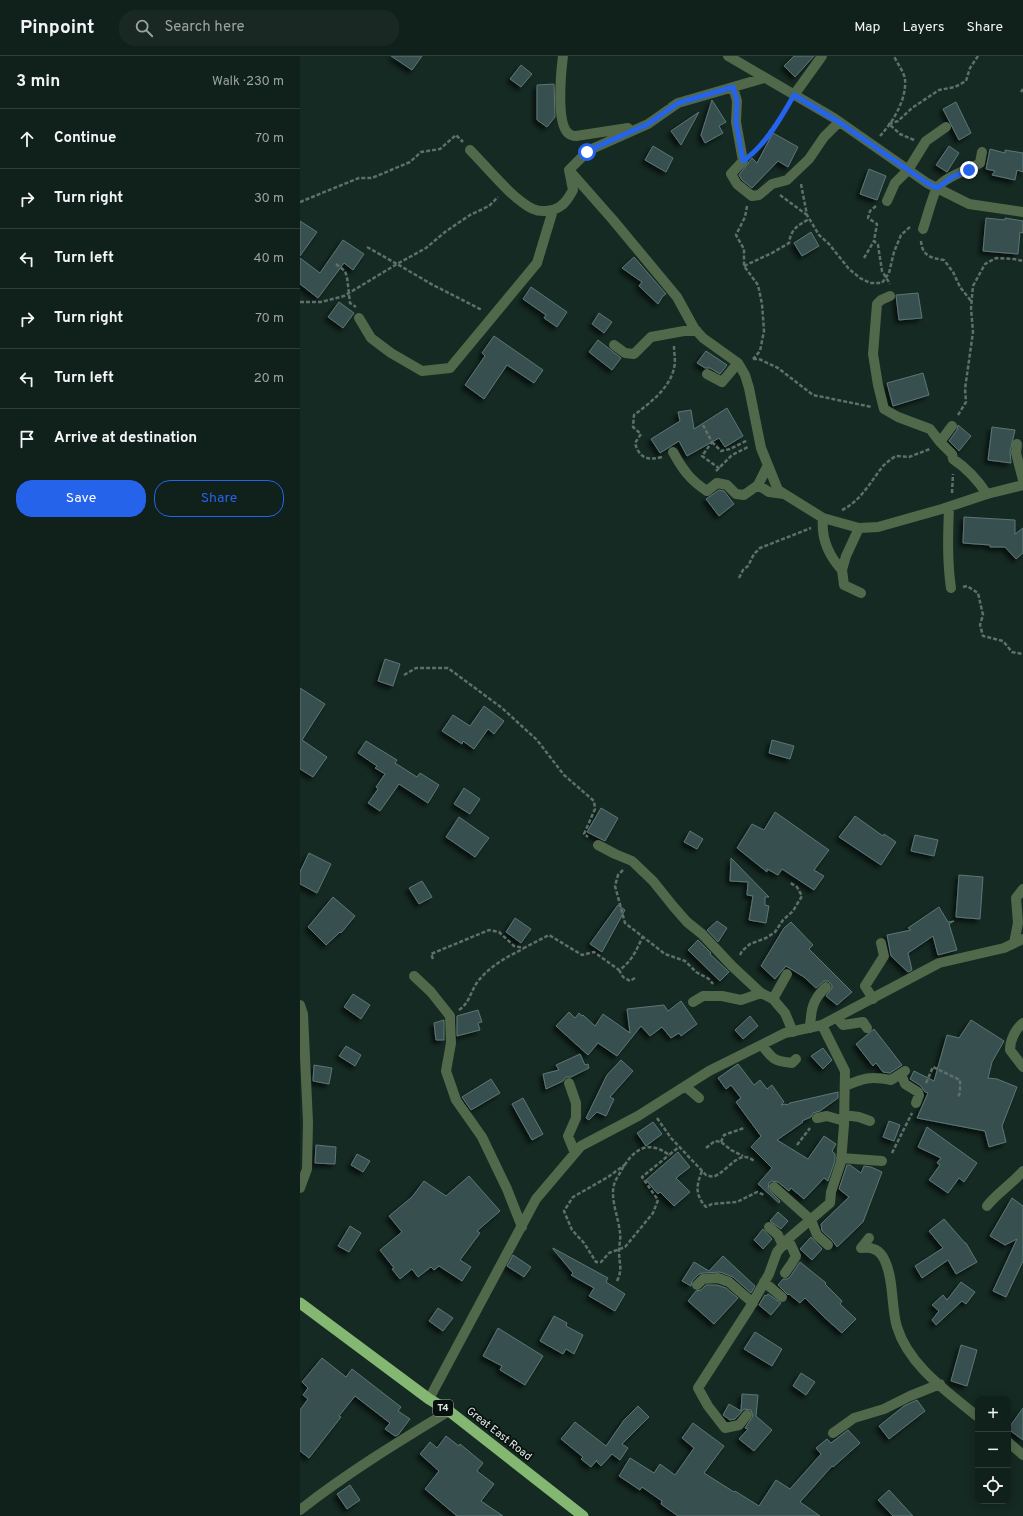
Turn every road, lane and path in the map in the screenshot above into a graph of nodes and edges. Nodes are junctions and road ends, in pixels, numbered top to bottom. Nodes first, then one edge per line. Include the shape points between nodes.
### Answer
1 (563, 56) edge
2 (728, 56) edge
3 (822, 56) edge
4 (894, 56) edge
5 (978, 56) edge
6 (764, 78) junction
7 (733, 87) junction
8 (794, 95) junction
9 (678, 103) junction
10 (839, 122) junction
11 (889, 124) junction
12 (946, 127) dead end
13 (926, 142) junction
14 (873, 146) junction
15 (470, 150) joint
16 (982, 152) dead end
17 (743, 161) junction
18 (800, 168) junction
19 (569, 170) junction
20 (908, 170) junction
21 (769, 186) junction
22 (507, 188) junction
23 (937, 188) junction
24 (752, 196) junction
25 (887, 201) joint
26 (300, 202) edge
27 (554, 210) junction
28 (1023, 212) edge
29 (807, 215) junction
30 (927, 218) junction
31 (810, 219) junction
32 (923, 230) joint
33 (874, 241) junction
34 (367, 247) dead end
35 (864, 258) dead end
36 (1023, 261) edge
37 (336, 264) dead end
38 (398, 264) junction
39 (744, 266) junction
40 (886, 277) junction
41 (349, 293) junction
42 (890, 296) dead end
43 (971, 301) junction
44 (300, 302) edge
45 (494, 316) junction
46 (359, 318) joint
47 (697, 331) junction
48 (678, 332) junction
49 (614, 345) dead end
50 (753, 359) junction
51 (738, 363) junction
52 (707, 374) dead end
53 (884, 409) junction
54 (703, 425) dead end
55 (952, 426) joint
56 (759, 440) junction
57 (712, 442) junction
58 (940, 442) junction
59 (1017, 444) dead end
60 (673, 452) joint
61 (953, 459) junction
62 (768, 465) junction
63 (719, 468) junction
64 (714, 472) dead end
65 (1023, 480) edge
66 (721, 483) junction
67 (758, 485) junction
68 (1023, 485) edge
69 (784, 494) junction
70 (987, 494) junction
71 (949, 507) junction
72 (823, 518) junction
73 (859, 528) junction
74 (842, 570) junction
75 (740, 578) dead end
76 (951, 588) joint
77 (861, 593) dead end
78 (1023, 654) edge
79 (404, 675) dead end
80 (598, 845) joint
81 (632, 861) junction
82 (789, 882) dead end
83 (1023, 889) edge
84 (643, 936) junction
85 (1018, 941) edge
86 (881, 943) dead end
87 (524, 948) junction
88 (433, 959) dead end
89 (734, 969) junction
90 (619, 970) junction
91 (787, 974) dead end
92 (414, 976) dead end
93 (635, 978) dead end
94 (826, 987) dead end
95 (761, 993) junction
96 (722, 996) junction
97 (773, 999) junction
98 (873, 999) junction
99 (693, 1002) dead end
100 (300, 1005) edge
101 (450, 1016) junction
102 (837, 1018) junction
103 (1023, 1023) edge
104 (822, 1025) junction
105 (810, 1028) junction
106 (867, 1028) dead end
107 (793, 1032) junction
108 (762, 1045) junction
109 (796, 1059) dead end
110 (1023, 1067) edge
111 (569, 1083) dead end
112 (685, 1086) junction
113 (845, 1086) junction
114 (699, 1098) dead end
115 (958, 1098) dead end
116 (918, 1099) junction
117 (649, 1108) junction
118 (817, 1118) joint
119 (844, 1118) junction
120 (870, 1121) dead end
121 (744, 1128) dead end
122 (721, 1142) junction
123 (797, 1145) dead end
124 (679, 1147) junction
125 (706, 1148) dead end
126 (575, 1153) junction
127 (669, 1155) junction
128 (744, 1156) junction
129 (841, 1158) junction
130 (882, 1161) joint
131 (755, 1162) dead end
132 (626, 1164) junction
133 (702, 1171) junction
134 (1023, 1171) edge
135 (774, 1187) joint
136 (300, 1188) edge
137 (987, 1206) dead end
138 (811, 1220) junction
139 (522, 1226) junction
140 (769, 1227) dead end
141 (869, 1238) dead end
142 (786, 1242) junction
143 (828, 1245) dead end
144 (619, 1249) junction
145 (785, 1273) dead end
146 (616, 1281) dead end
147 (764, 1282) junction
148 (696, 1285) dead end
149 (782, 1297) dead end
150 (753, 1302) junction
151 (300, 1303) edge
152 (940, 1384) junction
153 (429, 1399) junction
154 (449, 1412) junction
155 (975, 1414) edge
156 (747, 1415) dead end
157 (833, 1433) dead end
158 (1011, 1445) edge
159 (1023, 1455) edge
160 (300, 1510) edge
161 (584, 1516) edge

1 - 9 street via 560,86 562,122 567,133 572,136 616,131 645,124
2 - 6 street
3 - 8 street
4 - 11 path via 905,78 904,95
5 - 11 path via 970,68 966,81 955,87 939,90 898,121
6 - 7 street
6 - 8 street
7 - 9 street
7 - 17 street via 737,101 736,122
8 - 10 street
8 - 17 path via 755,153
9 - 19 street via 648,124 587,152
10 - 14 street
10 - 18 street
11 - 13 path via 912,140
11 - 14 path
12 - 13 street
13 - 20 street
14 - 20 street
15 - 22 street
15 - 26 path via 456,135 440,149 421,152 410,162 372,178 359,178
16 - 23 street via 980,163
17 - 24 street via 731,174 737,184
18 - 21 street via 787,180
18 - 29 path
19 - 27 street via 573,190 562,205
19 - 47 street via 677,297
20 - 23 street
20 - 25 street via 895,183
21 - 24 street via 759,195
21 - 29 path
22 - 27 street via 534,209
22 - 38 path via 489,206
23 - 28 street via 969,204
23 - 30 street
24 - 39 path via 736,235 744,249
25 - 33 path via 876,205 870,211 868,218 877,224
27 - 45 street via 537,263
29 - 31 path
30 - 32 street
30 - 40 path via 912,225 901,235 890,273
31 - 39 path via 790,234 789,243 772,254
31 - 40 path via 819,234 860,278 870,283 882,283
32 - 43 path via 920,237 922,249 930,258 944,260
33 - 35 path
33 - 40 path via 878,245 882,271
34 - 38 path
36 - 43 path via 996,258 986,264 973,286
37 - 41 path via 344,271
38 - 41 path
38 - 45 path
39 - 50 path via 758,285 762,304 764,331 760,351
41 - 44 path via 321,302
41 - 46 path via 350,303 358,309
42 - 53 street via 877,304 874,354
43 - 55 path via 973,332 965,389 966,402
45 - 46 street via 450,368 422,371 371,338
47 - 48 street
47 - 51 street
48 - 49 street via 651,337 634,354 625,353
48 - 60 path via 674,347 674,368 670,379 662,391 634,415 633,427 641,434 635,443 644,458 653,460
50 - 51 path via 748,358
50 - 53 path via 759,359 778,368 813,395
51 - 52 street via 722,382
51 - 56 street via 747,381
53 - 58 street via 930,429
54 - 57 path
55 - 58 street
56 - 57 path via 742,442 721,451
56 - 62 street
56 - 63 path via 732,455
57 - 63 path via 702,456
58 - 61 street via 952,454
58 - 72 path via 931,449 910,457 896,456 884,464 864,492 847,507
59 - 65 street via 1016,453
60 - 66 street via 685,473 697,485 707,491 717,482
61 - 70 street via 976,477
61 - 71 path via 953,486
62 - 67 street
62 - 69 street via 778,490
63 - 64 path
63 - 66 path via 726,474
66 - 67 street via 727,484 736,494 744,495
67 - 69 street via 769,492
68 - 70 street
69 - 72 street
70 - 71 street
71 - 73 street via 878,527
71 - 76 street
72 - 73 street
72 - 74 street via 822,528 827,547 835,563
72 - 75 path via 815,526 760,548
73 - 74 street
74 - 77 street via 844,585
76 - 78 path via 967,586 978,593 983,615 980,625 983,636 1003,641 1012,652
79 - 80 path via 416,668 448,668 502,708 537,740 564,775 594,801 596,809 584,834
80 - 81 street
81 - 84 path via 618,875 615,886 625,923
81 - 89 street
82 - 89 path via 797,887 802,896 793,911 775,932 750,944 742,951
83 - 85 street via 1016,898
84 - 90 path via 626,966
84 - 96 path via 665,954 685,962 709,979
85 - 98 street via 1004,948 938,963
86 - 98 street via 884,956 866,986
87 - 88 path via 514,946 499,932 489,930 431,954
87 - 90 path via 549,936 582,955 594,952
87 - 101 path via 491,969 476,984 468,1001
89 - 95 street
90 - 93 path via 622,977 630,981
91 - 97 street
92 - 101 street
94 - 105 street via 818,994 811,1009
95 - 96 street via 741,1000
95 - 97 street
96 - 99 street via 703,996
97 - 107 street via 785,1013
98 - 102 street
100 - 136 street via 303,1014 308,1122 307,1169
101 - 139 street via 451,1043 446,1071 456,1100 482,1137
102 - 104 street
102 - 106 street via 843,1024 863,1022
103 - 110 street via 1010,1042 1010,1050
104 - 105 street
104 - 113 street via 845,1071
105 - 107 street
107 - 108 street via 785,1033
108 - 109 street via 775,1060 792,1063
108 - 112 street
111 - 126 street via 576,1103 576,1118 568,1136
112 - 114 street
112 - 117 street
113 - 116 street via 863,1078 891,1080 903,1073 905,1084 918,1092
113 - 119 street
115 - 116 path via 960,1080 933,1067
116 - 130 path via 893,1152
117 - 124 path
117 - 126 street via 581,1146
118 - 119 street
118 - 123 path
119 - 120 street via 860,1117
119 - 129 street
121 - 122 path via 724,1135
122 - 125 path via 715,1141
122 - 128 path
124 - 127 path
124 - 133 path
126 - 139 street via 536,1199
127 - 132 path via 650,1147 642,1148 628,1159
127 - 144 path via 642,1177 658,1200 653,1213 625,1247
128 - 131 path
128 - 133 path via 714,1176 706,1175
129 - 130 street
129 - 138 street via 830,1203
132 - 144 path via 613,1185 620,1234
132 - 144 path via 573,1197 564,1211 572,1230 596,1262 601,1262 609,1253
133 - 135 path via 697,1182 699,1199 706,1207 736,1202 757,1192 765,1195
134 - 137 street
135 - 138 street
138 - 142 street
138 - 143 street via 817,1235
139 - 153 street
140 - 142 street
141 - 152 street via 861,1248 870,1247 881,1252 886,1262 897,1327 919,1366
142 - 145 street via 796,1256
142 - 147 street via 777,1252
144 - 146 path via 621,1265 620,1275
147 - 149 street
147 - 150 street
148 - 150 street via 703,1279 718,1278 729,1282
150 - 156 street via 698,1388 725,1428 739,1425
151 - 153 highway, Great East Road / T4
152 - 155 street
152 - 157 street via 884,1409 854,1418
153 - 154 highway, Great East Road / T4
154 - 160 street via 395,1444
154 - 161 highway, Great East Road / T4
158 - 159 street

